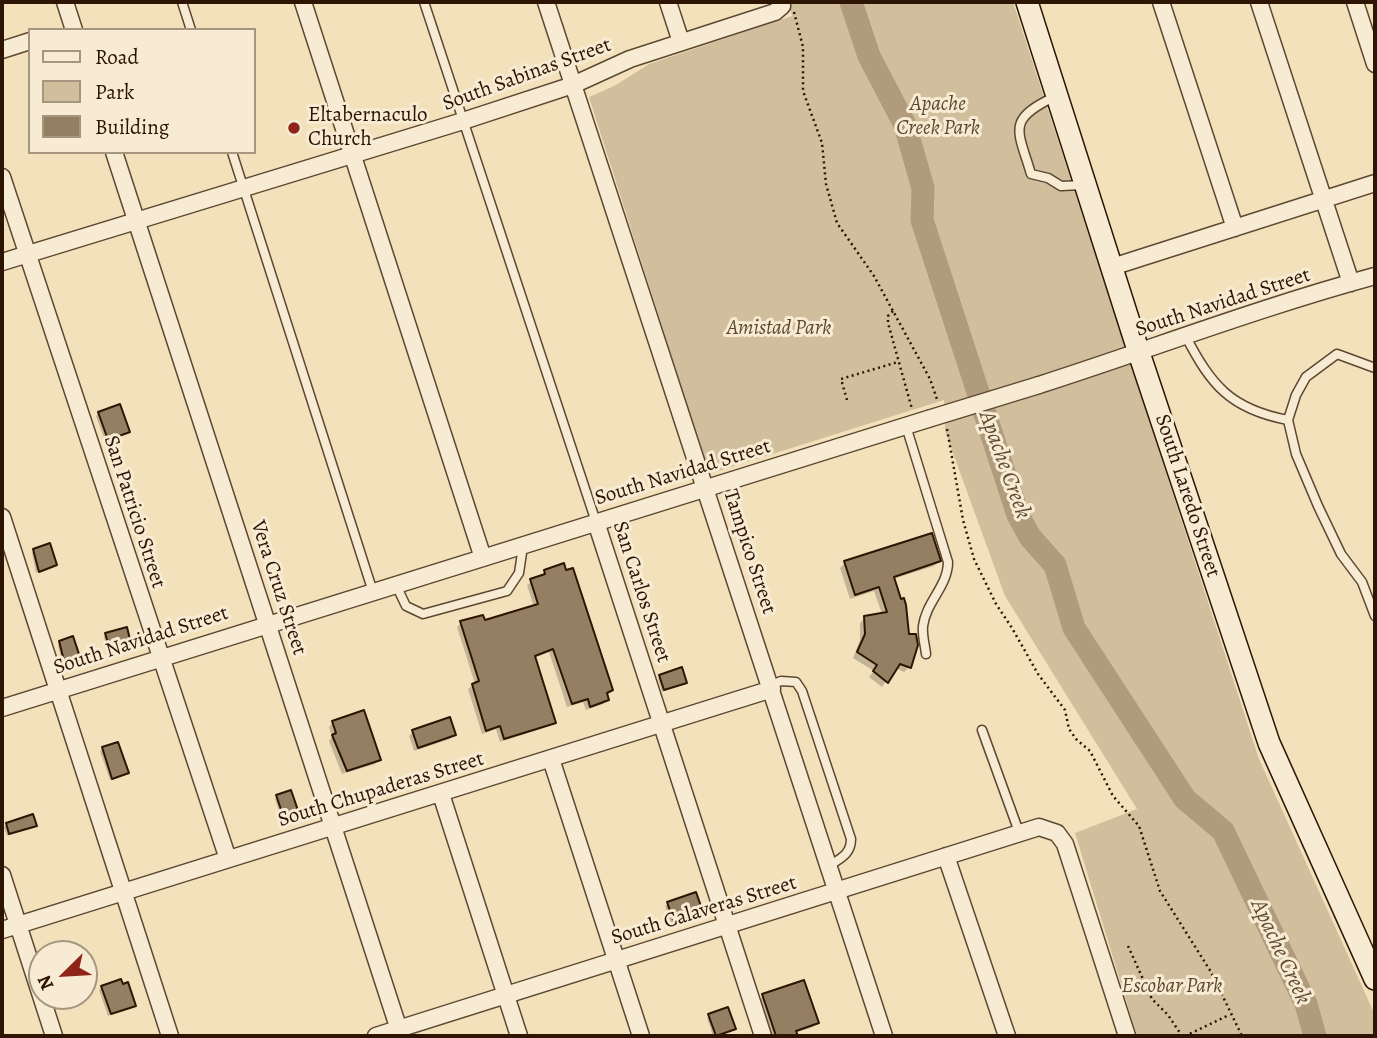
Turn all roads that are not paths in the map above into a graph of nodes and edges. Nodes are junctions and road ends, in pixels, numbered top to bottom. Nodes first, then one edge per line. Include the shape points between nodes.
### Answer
1 (65, 2) edge
2 (182, 2) edge
3 (303, 2) edge
4 (424, 2) edge
5 (546, 2) edge
6 (668, 2) edge
7 (1027, 2) edge
8 (1161, 2) edge
9 (1259, 2) edge
10 (1355, 2) edge
11 (784, 3) edge
12 (71, 28) edge
13 (190, 28) edge
14 (28, 42) edge
15 (681, 42) junction
16 (2, 50) edge
17 (1375, 64) edge
18 (573, 85) junction
19 (1057, 96) junction
20 (463, 121) junction
21 (115, 154) edge
22 (233, 154) edge
23 (353, 156) junction
24 (2, 177) edge
25 (1375, 183) edge
26 (1086, 185) junction
27 (244, 187) junction
28 (1324, 200) junction
29 (136, 220) junction
30 (1235, 228) junction
31 (27, 254) junction
32 (2, 262) edge
33 (1112, 267) junction
34 (1375, 276) edge
35 (1351, 283) junction
36 (1185, 335) junction
37 (1139, 353) junction
38 (1375, 368) edge
39 (916, 419) junction
40 (1288, 420) junction
41 (705, 487) junction
42 (2, 517) edge
43 (596, 522) junction
44 (523, 546) junction
45 (483, 558) junction
46 (396, 585) junction
47 (373, 592) junction
48 (1375, 616) edge
49 (268, 624) junction
50 (926, 654) dead end
51 (161, 657) junction
52 (771, 687) junction
53 (57, 690) junction
54 (2, 708) edge
55 (662, 724) junction
56 (982, 730) dead end
57 (551, 759) junction
58 (441, 793) junction
59 (333, 827) junction
60 (1020, 832) junction
61 (946, 856) junction
62 (228, 859) junction
63 (829, 866) junction
64 (2, 875) edge
65 (838, 891) junction
66 (124, 892) junction
67 (18, 925) junction
68 (728, 926) junction
69 (2, 930) edge
70 (617, 960) junction
71 (1375, 979) edge
72 (506, 995) junction
73 (399, 1033) edge
74 (54, 1036) edge
75 (170, 1036) edge
76 (376, 1036) edge
77 (519, 1036) edge
78 (641, 1036) edge
79 (763, 1036) edge
80 (884, 1036) edge
81 (1007, 1036) edge
82 (1127, 1036) edge

1 - 12 street
2 - 13 lane
3 - 23 street
4 - 20 lane, San Carlos Street
5 - 18 street, Tampico Street
6 - 15 street
7 - 19 main road, South Laredo Street
8 - 30 street
9 - 28 street
10 - 17 street
11 - 15 street, South Sabinas Street via 775,12
14 - 16 street
15 - 18 street, South Sabinas Street
18 - 20 street, South Sabinas Street
18 - 41 street, Tampico Street
19 - 26 main road, South Laredo Street
19 - 26 lane via 1020,120 1018,129 1031,174 1061,186
20 - 23 street, South Sabinas Street
20 - 43 lane, San Carlos Street
21 - 29 street, Vera Cruz Street
22 - 27 lane
23 - 27 street, South Sabinas Street
23 - 45 street
24 - 31 street, San Patricio Street
25 - 28 street
26 - 33 main road, South Laredo Street
27 - 29 street, South Sabinas Street
27 - 47 lane
28 - 30 street
28 - 35 street
29 - 31 street, South Sabinas Street
29 - 49 street, Vera Cruz Street
30 - 33 street
31 - 32 street, South Sabinas Street
31 - 51 street, San Patricio Street
33 - 37 main road, South Laredo Street
34 - 35 street, South Navidad Street
35 - 36 street, South Navidad Street
36 - 37 street, South Navidad Street
36 - 40 lane via 1215,385 1253,411
37 - 39 street, South Navidad Street, bridge
37 - 71 main road, South Laredo Street via 1269,743
38 - 40 lane via 1338,354 1331,358 1306,377
39 - 41 street, South Navidad Street
39 - 50 lane via 948,562 948,572 925,620
40 - 48 lane via 1296,454 1318,506 1341,554 1362,582
41 - 43 street, South Navidad Street
41 - 52 street, Tampico Street
42 - 53 street
43 - 44 street, South Navidad Street
43 - 55 street, San Carlos Street
44 - 45 street, South Navidad Street
44 - 46 lane via 519,573 507,591 423,614 406,606
45 - 46 street, South Navidad Street
46 - 47 street, South Navidad Street
47 - 49 street, South Navidad Street
49 - 51 street, South Navidad Street
49 - 59 street, Vera Cruz Street
51 - 53 street, South Navidad Street
51 - 62 street, San Patricio Street
52 - 55 street, South Chupaderas Street
52 - 63 street, Tampico Street
52 - 63 lane via 781,681 796,682 802,691 851,839 847,855
53 - 54 street, South Navidad Street
53 - 66 street
55 - 57 street, South Chupaderas Street
55 - 68 street, San Carlos Street
56 - 60 lane
57 - 58 street, South Chupaderas Street
57 - 70 street
58 - 59 street, South Chupaderas Street
58 - 72 street
59 - 62 street, South Chupaderas Street
59 - 73 street, Vera Cruz Street
60 - 61 street, South Calaveras Street
60 - 82 street, South Calaveras Street via 1044,828 1057,833 1065,844
61 - 65 street, South Calaveras Street
61 - 81 street
62 - 66 street, South Chupaderas Street
63 - 65 street, Tampico Street
64 - 67 street
65 - 68 street, South Calaveras Street
65 - 80 street, Tampico Street
66 - 67 street, South Chupaderas Street
66 - 75 street
67 - 69 street, South Chupaderas Street
67 - 74 street
68 - 70 street, South Calaveras Street
68 - 79 street, San Carlos Street
70 - 72 street, South Calaveras Street
70 - 78 street
72 - 73 street, South Calaveras Street
72 - 77 street
73 - 76 street, South Calaveras Street

